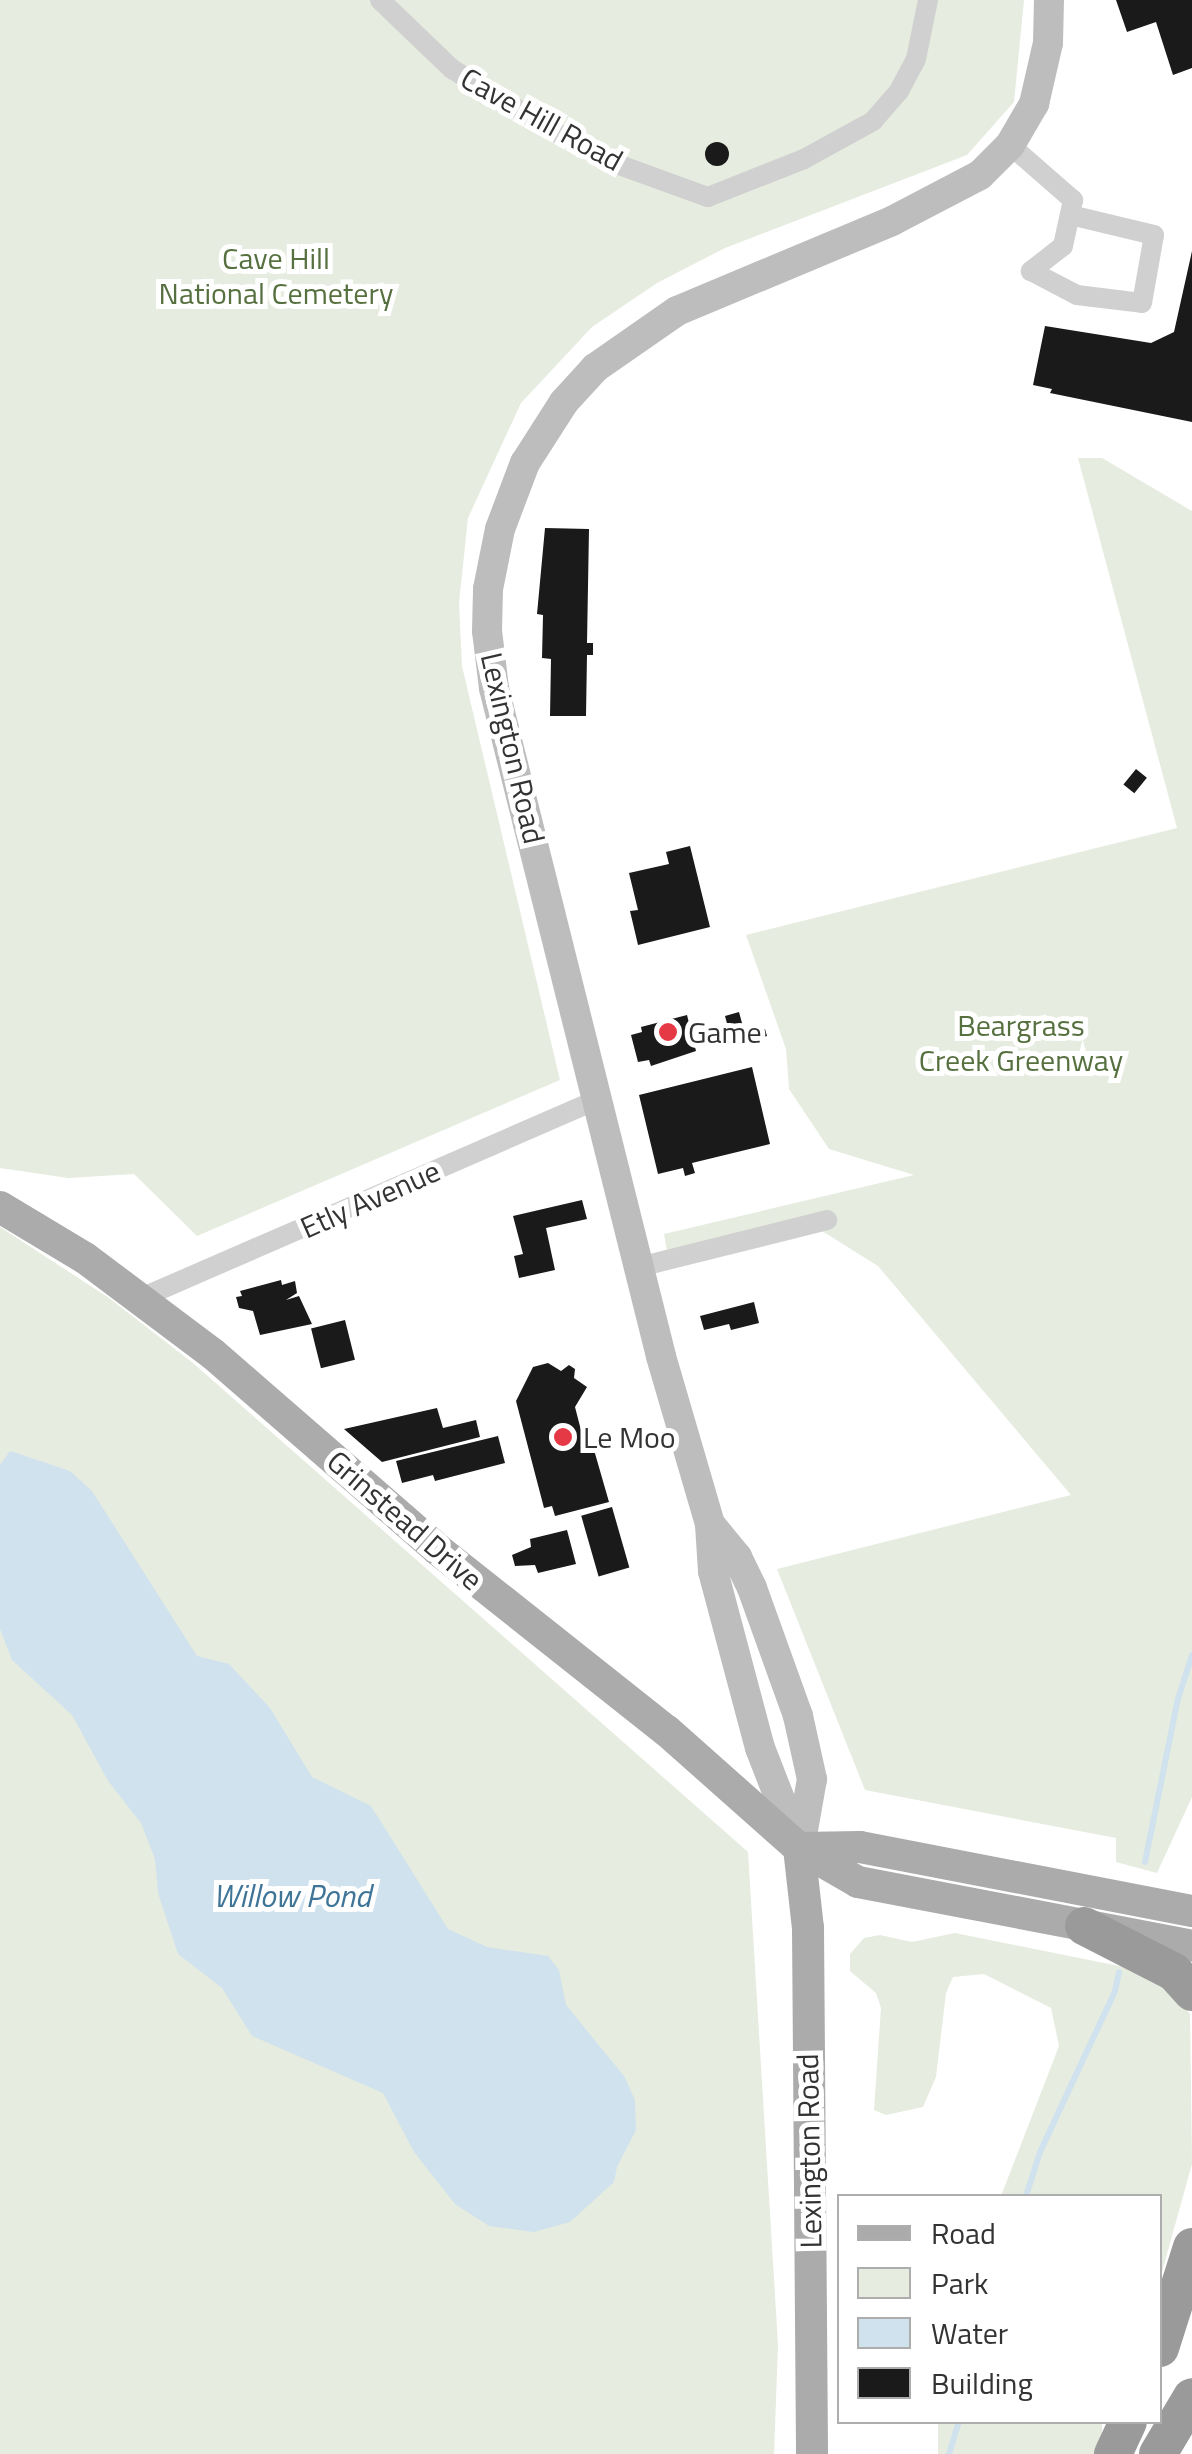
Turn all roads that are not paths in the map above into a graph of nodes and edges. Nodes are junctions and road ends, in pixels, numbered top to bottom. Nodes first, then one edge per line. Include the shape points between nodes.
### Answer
1 (380, 0) edge
2 (928, 0) edge
3 (1049, 0) edge
4 (1010, 145) junction
5 (1070, 215) junction
6 (598, 1098) junction
7 (0, 1207) edge
8 (828, 1220) dead end
9 (639, 1268) junction
10 (141, 1298) junction
11 (710, 1524) junction
12 (800, 1848) junction
13 (1192, 1911) edge
14 (1084, 1926) junction
15 (1192, 1946) edge
16 (1192, 1992) edge
17 (1192, 2247) edge
18 (1162, 2342) edge
19 (1192, 2396) edge
20 (1127, 2424) edge
21 (812, 2454) edge
22 (1113, 2454) edge
23 (1158, 2454) edge

1 - 2 street, Cave Hill Road via 452,69 554,132 614,164 708,198 804,159 873,121 916,59
3 - 4 main road, Lexington Road via 1039,91
4 - 5 street via 1073,200
4 - 6 main road, Lexington Road via 948,195 678,312 624,344 564,402 510,496 488,589 494,688
5 - 5 street via 1063,246 1031,271 1077,294 1142,302 1154,235
6 - 9 main road, Lexington Road
6 - 10 street, Etly Avenue
7 - 10 main road, Grinstead Drive
8 - 9 street
9 - 11 main road, Lexington Road
10 - 12 main road, Grinstead Drive
11 - 12 main road, Lexington Road via 713,1571 760,1748
11 - 12 main road, Lexington Road via 752,1588 798,1716 812,1779
12 - 13 main road via 860,1847
12 - 14 main road, Grinstead Drive via 858,1882
12 - 21 main road, Lexington Road via 808,1928
14 - 15 main road, Grinstead Drive
14 - 16 highway via 1174,1972
17 - 18 highway
19 - 23 highway
20 - 22 highway

